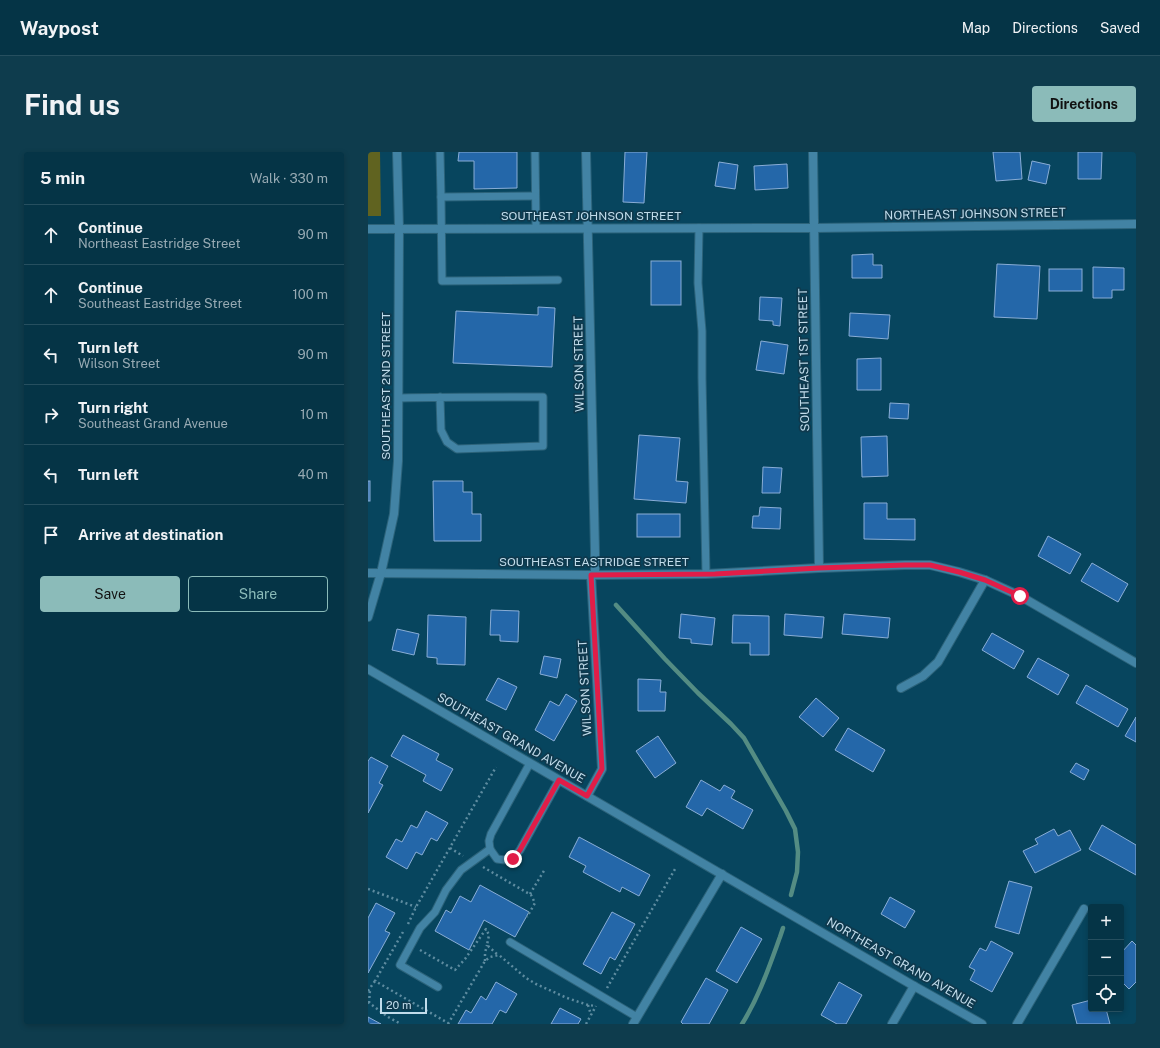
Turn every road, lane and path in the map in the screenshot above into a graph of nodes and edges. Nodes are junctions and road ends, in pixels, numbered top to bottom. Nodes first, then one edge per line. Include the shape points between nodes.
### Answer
1 (397, 152) edge
2 (440, 152) edge
3 (535, 152) edge
4 (586, 152) edge
5 (812, 152) edge
6 (536, 196) junction
7 (441, 198) junction
8 (1136, 224) edge
9 (399, 228) junction
10 (441, 228) junction
11 (536, 228) junction
12 (588, 228) junction
13 (699, 228) junction
14 (813, 228) junction
15 (368, 229) edge
16 (558, 280) dead end
17 (440, 397) junction
18 (399, 398) junction
19 (819, 568) junction
20 (368, 573) edge
21 (381, 573) junction
22 (706, 574) junction
23 (593, 575) junction
24 (985, 580) junction
25 (368, 617) edge
26 (1136, 663) edge
27 (368, 669) edge
28 (901, 688) dead end
29 (530, 763) junction
30 (559, 780) junction
31 (587, 796) junction
32 (450, 848) dead end
33 (490, 849) junction
34 (464, 857) dead end
35 (479, 865) dead end
36 (545, 869) dead end
37 (676, 869) dead end
38 (722, 874) junction
39 (368, 889) edge
40 (530, 894) junction
41 (416, 907) dead end
42 (1084, 909) dead end
43 (527, 917) dead end
44 (808, 923) joint
45 (510, 942) dead end
46 (487, 945) junction
47 (420, 950) dead end
48 (499, 955) junction
49 (485, 961) junction
50 (375, 981) dead end
51 (914, 986) junction
52 (438, 987) dead end
53 (369, 991) edge
54 (602, 997) junction
55 (368, 1002) edge
56 (597, 1005) junction
57 (588, 1006) junction
58 (591, 1016) junction
59 (635, 1020) edge
60 (401, 1024) edge
61 (448, 1024) edge
62 (586, 1024) edge
63 (892, 1024) edge
64 (982, 1024) edge
65 (1017, 1024) edge

1 - 9 street, SOUTHEAST 2ND STREET
2 - 7 lane
3 - 6 lane
4 - 12 street, WILSON STREET
5 - 14 street, SOUTHEAST 1ST STREET
6 - 7 lane
6 - 11 lane
7 - 10 lane
8 - 14 street, NORTHEAST JOHNSON STREET
9 - 10 street, SOUTHEAST JOHNSON STREET
9 - 15 street, SOUTHEAST JOHNSON STREET
9 - 18 street, SOUTHEAST 2ND STREET
10 - 11 street, SOUTHEAST JOHNSON STREET
10 - 16 lane via 442,281
11 - 12 street, SOUTHEAST JOHNSON STREET
12 - 13 street, SOUTHEAST JOHNSON STREET
12 - 23 street, WILSON STREET via 595,552
13 - 14 street, SOUTHEAST JOHNSON STREET
13 - 22 lane via 698,283 702,331
14 - 19 street, SOUTHEAST 1ST STREET
17 - 17 lane via 543,397 544,446 457,449 447,442 441,430
17 - 18 lane
18 - 21 street, SOUTHEAST 2ND STREET via 394,514
19 - 22 street, SOUTHEAST EASTRIDGE STREET
19 - 24 street, SOUTHEAST EASTRIDGE STREET via 930,565
20 - 21 street, SOUTHEAST EASTRIDGE STREET
21 - 23 street, SOUTHEAST EASTRIDGE STREET
21 - 25 street, SOUTHEAST 2ND STREET
22 - 23 street, SOUTHEAST EASTRIDGE STREET
23 - 31 street, WILSON STREET via 602,769
24 - 26 street, SOUTHEAST EASTRIDGE STREET via 1020,596
24 - 28 street via 938,662 923,676
27 - 29 street, SOUTHEAST GRAND AVENUE
29 - 30 street, SOUTHEAST GRAND AVENUE
29 - 33 lane via 491,834
30 - 31 street, SOUTHEAST GRAND AVENUE
30 - 33 lane via 513,859 497,859
31 - 38 street, SOUTHEAST GRAND AVENUE
32 - 34 path
33 - 52 lane via 461,870 446,890 435,912 420,928 400,965
35 - 40 path
36 - 40 path
37 - 54 path
38 - 44 street, SOUTHEAST GRAND AVENUE
38 - 59 street
39 - 41 path
40 - 43 path via 535,903
42 - 65 street
44 - 51 street, NORTHEAST GRAND AVENUE
45 - 54 lane
46 - 47 path via 489,935 486,929 454,970
46 - 48 path
46 - 49 path
48 - 49 path
48 - 57 path via 536,984
49 - 61 path
50 - 53 path
51 - 63 street
51 - 64 street, NORTHEAST GRAND AVENUE
53 - 55 path
54 - 56 path
54 - 59 lane
55 - 60 path
56 - 57 path
56 - 58 path
57 - 58 path
58 - 62 path

